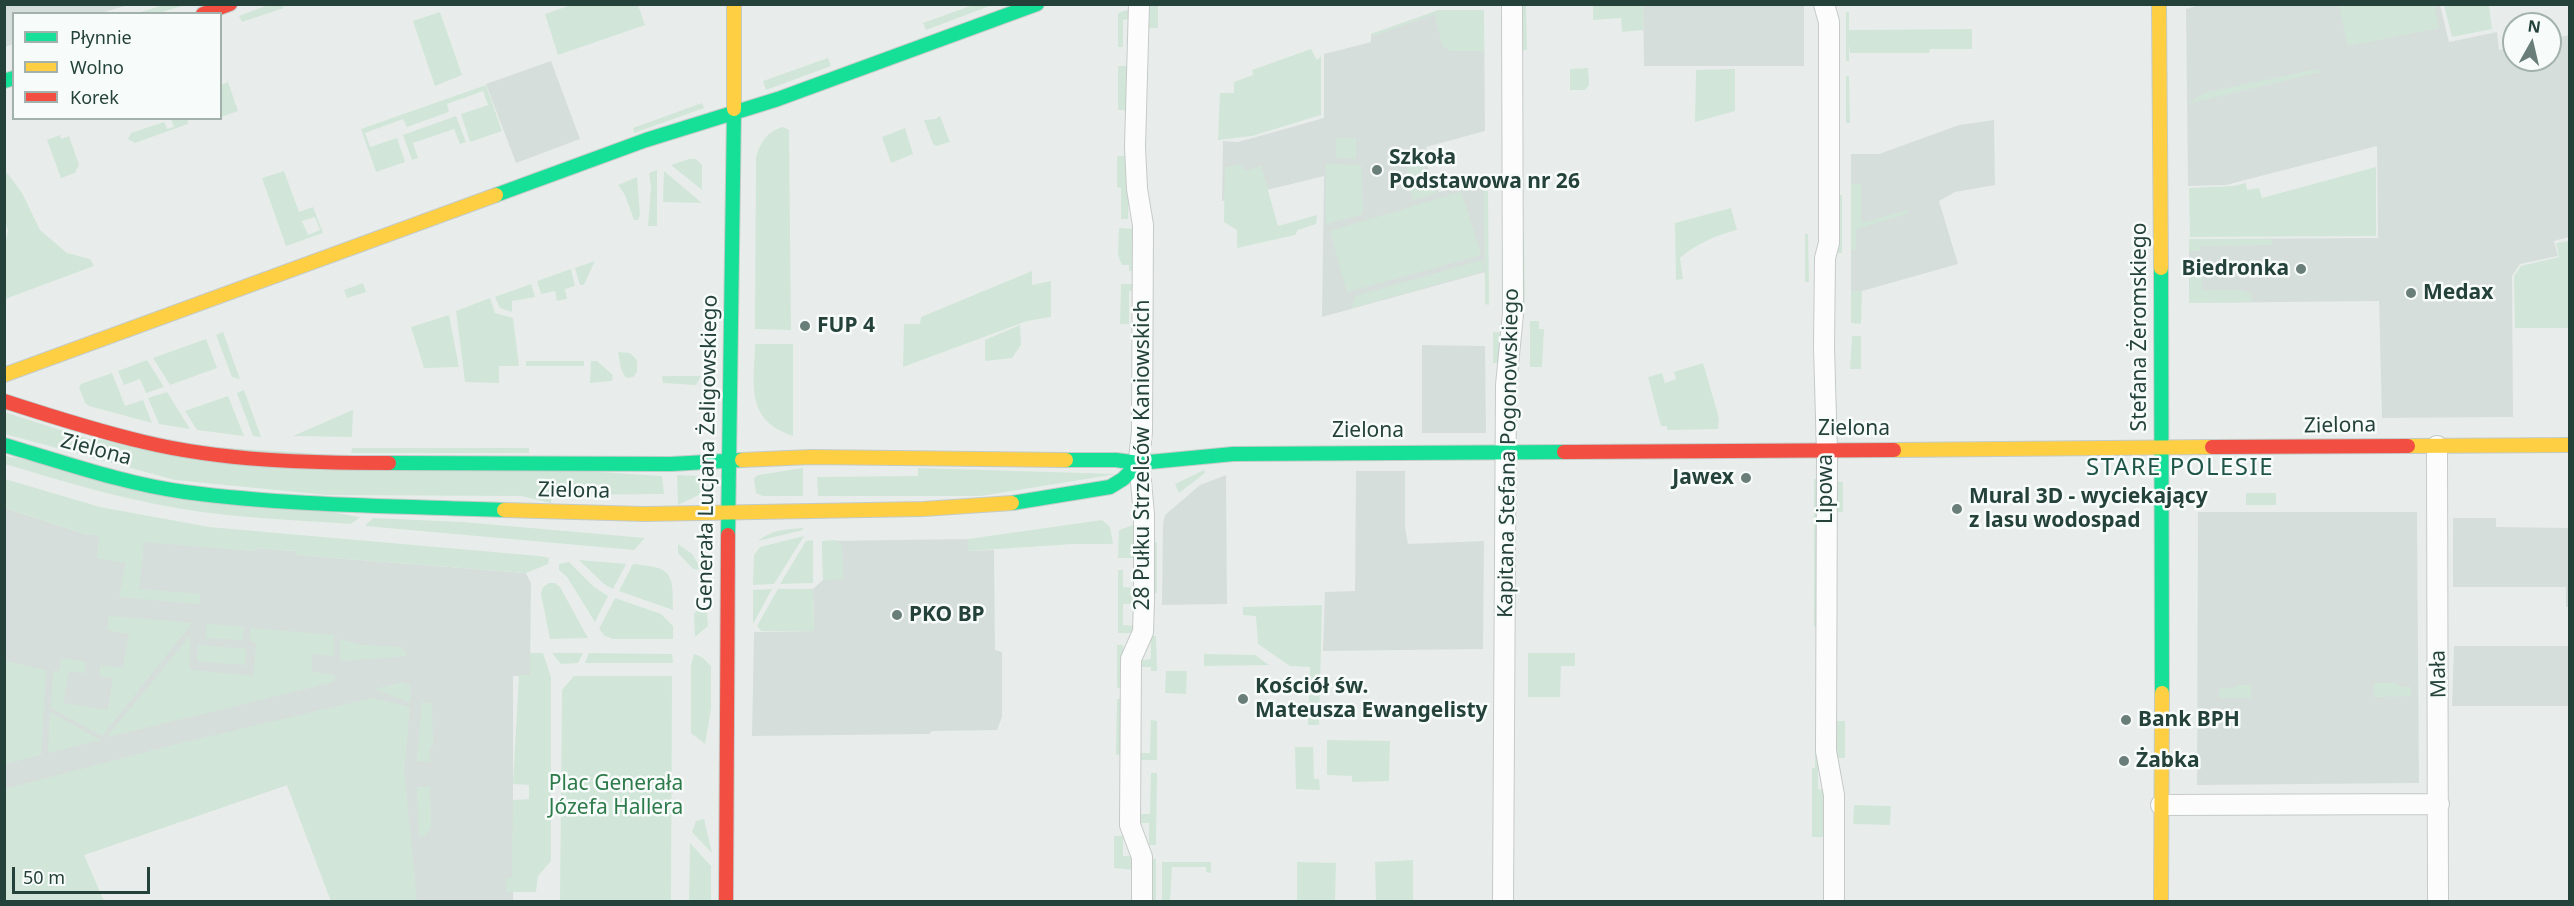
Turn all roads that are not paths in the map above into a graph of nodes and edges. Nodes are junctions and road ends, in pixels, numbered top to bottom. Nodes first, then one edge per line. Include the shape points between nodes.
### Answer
1 (230, 4) edge
2 (734, 4) edge
3 (1037, 4) edge
4 (1139, 4) edge
5 (1512, 4) edge
6 (1824, 4) edge
7 (2159, 4) edge
8 (208, 12) edge
9 (734, 112) junction
10 (4, 375) edge
11 (4, 401) edge
12 (4, 445) edge
13 (2437, 446) junction
14 (2570, 446) edge
15 (2162, 448) junction
16 (1827, 450) junction
17 (1506, 452) junction
18 (728, 460) junction
19 (1139, 463) junction
20 (728, 512) junction
21 (2439, 804) junction
22 (2162, 805) junction
23 (726, 902) edge
24 (1142, 902) edge
25 (1503, 902) edge
26 (1833, 902) edge
27 (2161, 902) edge
28 (2438, 902) edge

1 - 8 street
2 - 9 street, Generała Lucjana Żeligowskiego
3 - 9 street
4 - 19 street, 28 Pułku Strzelców Kaniowskich via 1135,147 1143,225
5 - 17 street, Kapitana Stefana Pogonowskiego via 1513,314 1508,353
6 - 16 street, Lipowa via 1829,22 1830,66 1824,338
7 - 15 street, Stefana Żeromskiego
9 - 10 street via 639,142
9 - 18 street, Generała Lucjana Żeligowskiego
11 - 18 street, Zielona via 146,442 257,459 415,465 671,464
12 - 20 street, Zielona via 145,484 261,500 565,513
13 - 14 street, Zielona
13 - 15 street, Zielona
13 - 21 street, Mała
15 - 16 street, Zielona
15 - 22 street, Stefana Żeromskiego
16 - 17 street, Zielona
16 - 26 street, Lipowa via 1826,751 1834,795
17 - 19 street, Zielona via 1233,454
17 - 25 street, Kapitana Stefana Pogonowskiego
18 - 19 street, Zielona via 811,457
18 - 20 street, Generała Lucjana Żeligowskiego
19 - 20 street, Zielona via 1110,487 1002,505
19 - 24 street, 28 Pułku Strzelców Kaniowskich via 1144,515 1144,601 1143,632 1131,659 1130,825 1142,857
20 - 23 street, Generała Lucjana Żeligowskiego
21 - 22 street
21 - 28 street, Mała
22 - 27 street, Stefana Żeromskiego

